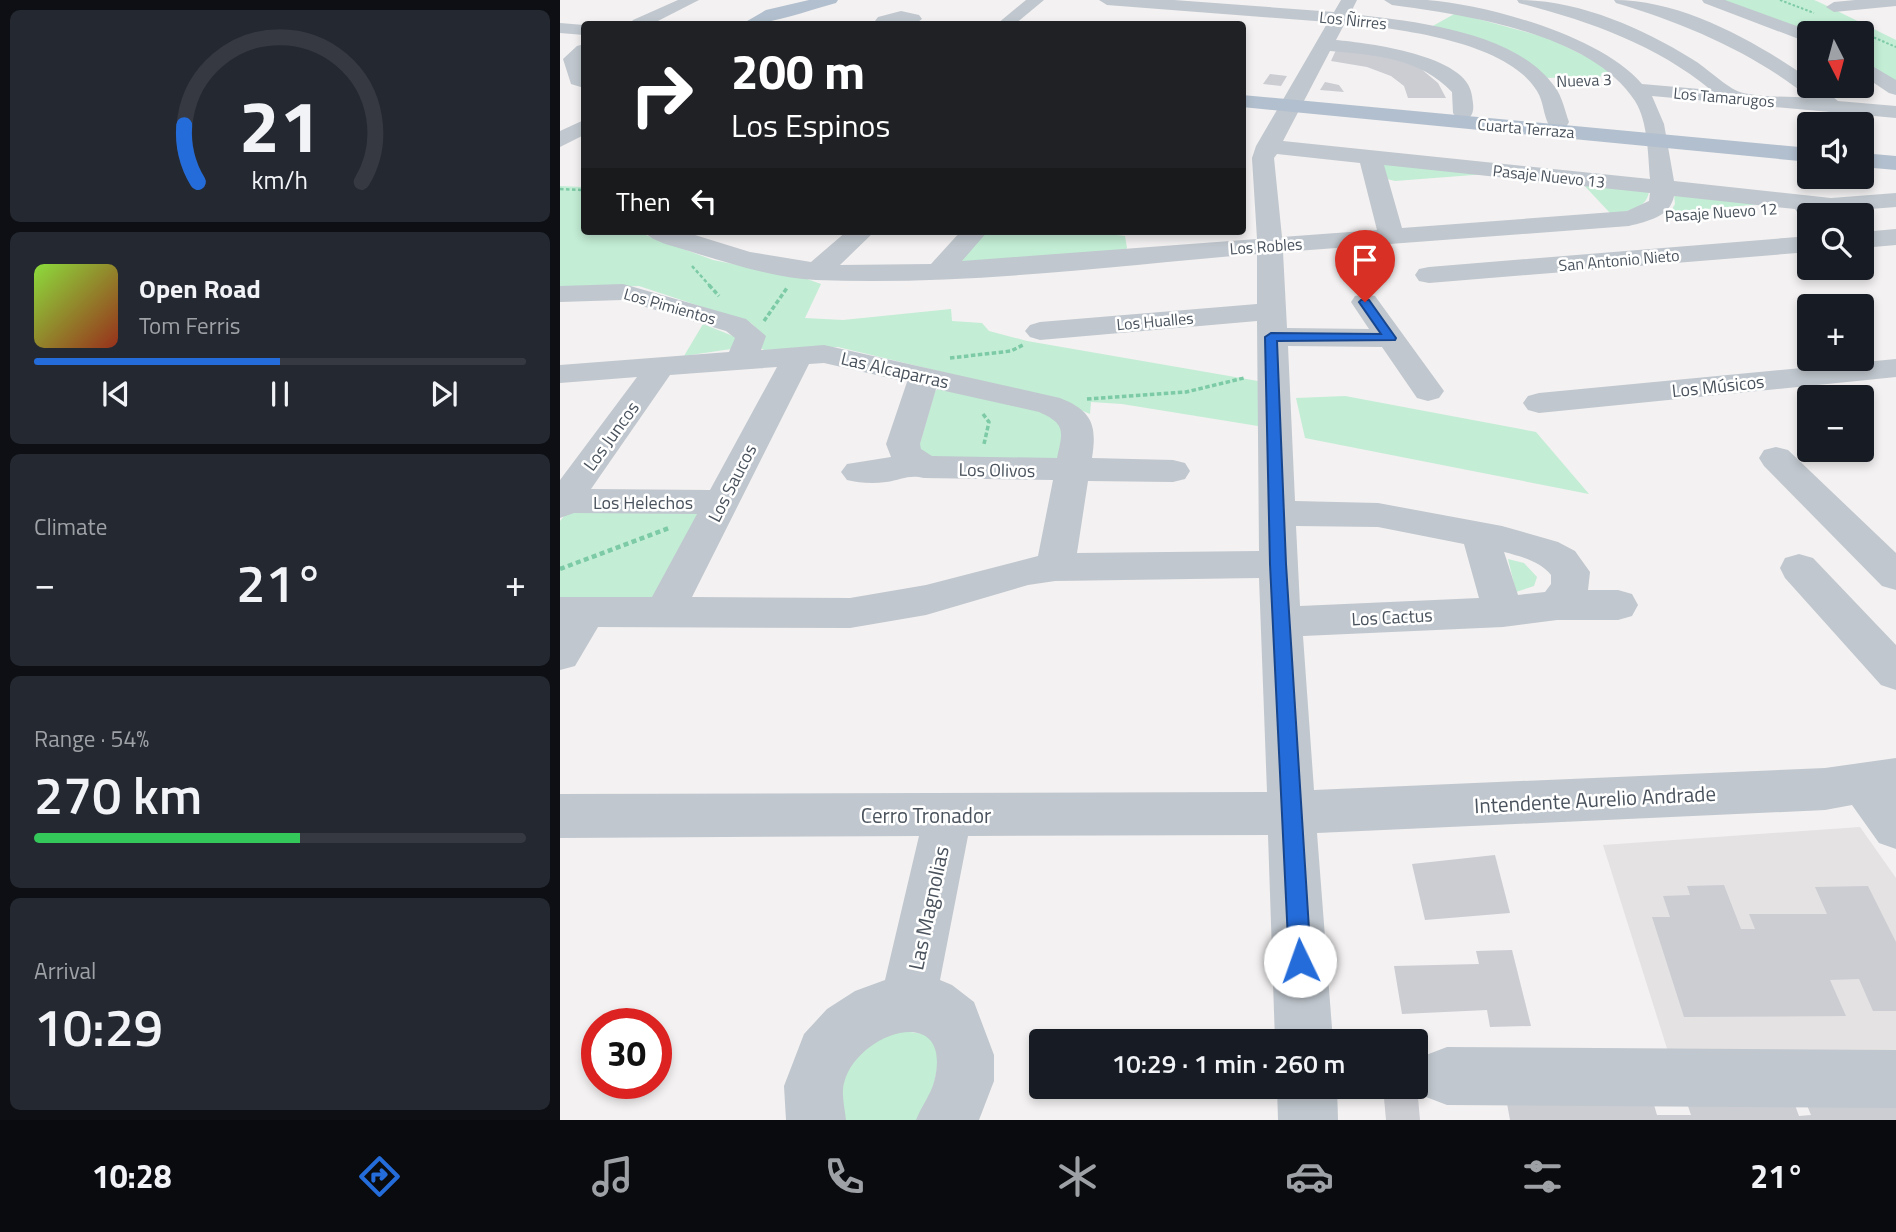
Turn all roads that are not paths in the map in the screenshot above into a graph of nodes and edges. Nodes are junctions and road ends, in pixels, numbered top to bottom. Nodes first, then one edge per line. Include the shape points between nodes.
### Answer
1 (683, 0) edge
2 (830, 0) edge
3 (1037, 0) edge
4 (1107, 0) edge
5 (1349, 0) edge
6 (1392, 0) edge
7 (1525, 0) edge
8 (1622, 0) edge
9 (1142, 1) edge
10 (1712, 1) edge
11 (1896, 1) edge
12 (1433, 3) edge
13 (1246, 5) edge
14 (1834, 7) dead end
15 (799, 8) junction
16 (1457, 10) junction
17 (1663, 12) junction
18 (1128, 15) dead end
19 (1340, 18) junction
20 (644, 21) edge
21 (757, 21) edge
22 (777, 21) edge
23 (1009, 21) edge
24 (1233, 21) edge
25 (1608, 24) junction
26 (560, 28) edge
27 (1424, 29) junction
28 (581, 30) edge
29 (1797, 32) edge
30 (560, 36) edge
31 (1555, 37) junction
32 (581, 38) edge
33 (1325, 45) junction
34 (581, 52) edge
35 (1874, 74) edge
36 (1590, 79) dead end
37 (1566, 80) dead end
38 (1542, 81) junction
39 (575, 83) edge
40 (1631, 84) junction
41 (1896, 89) edge
42 (1246, 93) edge
43 (1734, 98) junction
44 (1246, 101) edge
45 (1293, 101) junction
46 (1832, 106) junction
47 (1896, 112) edge
48 (1463, 113) junction
49 (581, 114) edge
50 (1558, 122) junction
51 (560, 125) edge
52 (581, 128) edge
53 (1655, 136) junction
54 (560, 139) edge
55 (1797, 144) edge
56 (1267, 146) junction
57 (1874, 151) edge
58 (1797, 153) edge
59 (1896, 153) edge
60 (1370, 158) junction
61 (1874, 161) edge
62 (1896, 163) edge
63 (1541, 175) junction
64 (1380, 186) junction
65 (1662, 188) junction
66 (1896, 200) edge
67 (1811, 203) edge
68 (1857, 203) edge
69 (1797, 207) edge
70 (1629, 218) junction
71 (668, 235) edge
72 (746, 235) edge
73 (857, 235) edge
74 (971, 235) edge
75 (1392, 236) junction
76 (1896, 237) edge
77 (1128, 238) edge
78 (1874, 239) edge
79 (1270, 245) junction
80 (1797, 245) edge
81 (721, 254) junction
82 (808, 271) junction
83 (938, 272) junction
84 (1429, 275) dead end
85 (560, 294) edge
86 (1365, 302) dead end
87 (1040, 331) road end
88 (1271, 338) junction
89 (1390, 338) junction
90 (746, 342) junction
91 (799, 354) junction
92 (661, 366) junction
93 (1896, 368) edge
94 (560, 374) edge
95 (924, 377) junction
96 (1428, 391) dead end
97 (1539, 403) dead end
98 (1776, 458) dead end
99 (913, 461) junction
100 (1073, 470) junction
101 (1173, 471) dead end
102 (859, 472) dead end
103 (723, 502) junction
104 (562, 504) edge
105 (1276, 513) junction
106 (1480, 534) junction
107 (1278, 564) junction
108 (1055, 567) junction
109 (1799, 568) dead end
110 (1896, 576) edge
111 (1557, 605) junction
112 (1618, 605) dead end
113 (573, 612) edge
114 (664, 612) junction
115 (1503, 612) junction
116 (1282, 622) junction
117 (560, 654) edge
118 (1896, 673) edge
119 (1880, 780) edge
120 (1292, 813) junction
121 (948, 815) junction
122 (560, 816) edge
123 (1896, 827) edge
124 (908, 1001) junction
125 (1303, 1029) edge
126 (1447, 1076) dead end
127 (1896, 1079) edge
128 (1307, 1099) edge
129 (816, 1120) edge
130 (946, 1120) edge
131 (1308, 1120) edge

1 - 20 street
2 - 15 main road
3 - 23 street
4 - 9 street, Los Ñirres
5 - 19 street
6 - 12 street
7 - 25 street
8 - 17 street
9 - 13 street, Los Ñirres
9 - 18 street
10 - 17 street
10 - 29 street
11 - 14 street
12 - 16 street
13 - 19 street, Los Ñirres
13 - 24 street
15 - 21 main road
15 - 22 main road
16 - 27 street
16 - 31 street
17 - 25 street
17 - 46 street via 1742,45
19 - 27 street, Los Ñirres
19 - 33 street
25 - 31 street
25 - 43 street via 1673,53
26 - 28 street
27 - 38 street, Los Ñirres via 1490,50
30 - 32 street
31 - 40 street via 1593,55
33 - 45 street
33 - 48 street via 1389,53 1429,65 1445,73 1462,91
34 - 39 street via 572,59
35 - 41 street
36 - 40 street, Nueva 3
37 - 38 street, Nueva 3
38 - 50 street via 1553,97
40 - 43 street, Los Tamarugos
40 - 53 street via 1649,110
42 - 45 main road, Cuarta Terraza
43 - 46 street, Los Tamarugos
44 - 45 main road, Cuarta Terraza
45 - 48 main road, Cuarta Terraza
45 - 53 main road, Cuarta Terraza
45 - 56 street
46 - 47 street, Los Tamarugos
48 - 50 main road, Cuarta Terraza
49 - 51 street
50 - 53 main road, Cuarta Terraza
52 - 54 street
53 - 55 main road, Cuarta Terraza
53 - 58 main road, Cuarta Terraza
53 - 65 street
56 - 60 street, Pasaje Nuevo 13
56 - 79 street via 1262,165
57 - 59 main road
60 - 63 street, Pasaje Nuevo 13
60 - 64 street
61 - 62 main road
63 - 64 street
63 - 65 street, Pasaje Nuevo 13
64 - 75 street
65 - 67 street, Pasaje Nuevo 13
65 - 70 street, Los Robles via 1656,208
66 - 68 street, Pasaje Nuevo 12
69 - 70 street, Pasaje Nuevo 12
70 - 75 street, Los Robles
71 - 81 street, Los Robles
72 - 81 street
73 - 82 street
74 - 83 street
75 - 79 street, Los Robles
76 - 78 street
77 - 79 street, Los Robles
77 - 83 street, Los Robles
79 - 88 street
80 - 84 street, San Antonio Nieto
81 - 82 street, Los Robles
82 - 83 street, Los Robles via 872,275
85 - 90 street, Los Pimientos via 623,292
86 - 89 street
87 - 88 street, Los Hualles
88 - 89 street, Los Hualles
88 - 105 street
89 - 96 street
90 - 91 street, Las Alcaparras
90 - 92 street, Las Alcaparras
91 - 95 street, Las Alcaparras via 833,355
91 - 103 street, Los Saucos
92 - 94 street, Las Alcaparras
92 - 104 street, Los Juncos
93 - 97 street, Los Músicos
95 - 99 street via 903,444
95 - 100 street, Las Alcaparras via 1061,410 1078,427
98 - 110 street
99 - 100 street, Los Olivos via 934,469
99 - 102 street via 887,471
100 - 101 street, Los Olivos
100 - 108 street
103 - 104 street, Los Helechos
103 - 114 street, Los Saucos
105 - 106 street via 1377,515
105 - 107 street
106 - 111 street via 1528,543 1564,563 1570,586
106 - 115 street
107 - 108 street
107 - 116 street
108 - 114 street via 1028,570 926,600 850,612
109 - 118 street
111 - 112 street, Los Cactus
111 - 115 street, Los Cactus
113 - 114 street
113 - 117 street
115 - 116 street, Los Cactus
116 - 120 street
119 - 120 street, Intendente Aurelio Andrade via 1825,789
119 - 123 street
120 - 121 street, Cerro Tronador
120 - 125 street
121 - 122 street, Cerro Tronador
121 - 124 street, Las Magnolias
124 - 129 street via 867,1013 831,1045 813,1089
124 - 130 street via 944,1013 964,1045 967,1066 962,1089
126 - 127 street
128 - 131 street

